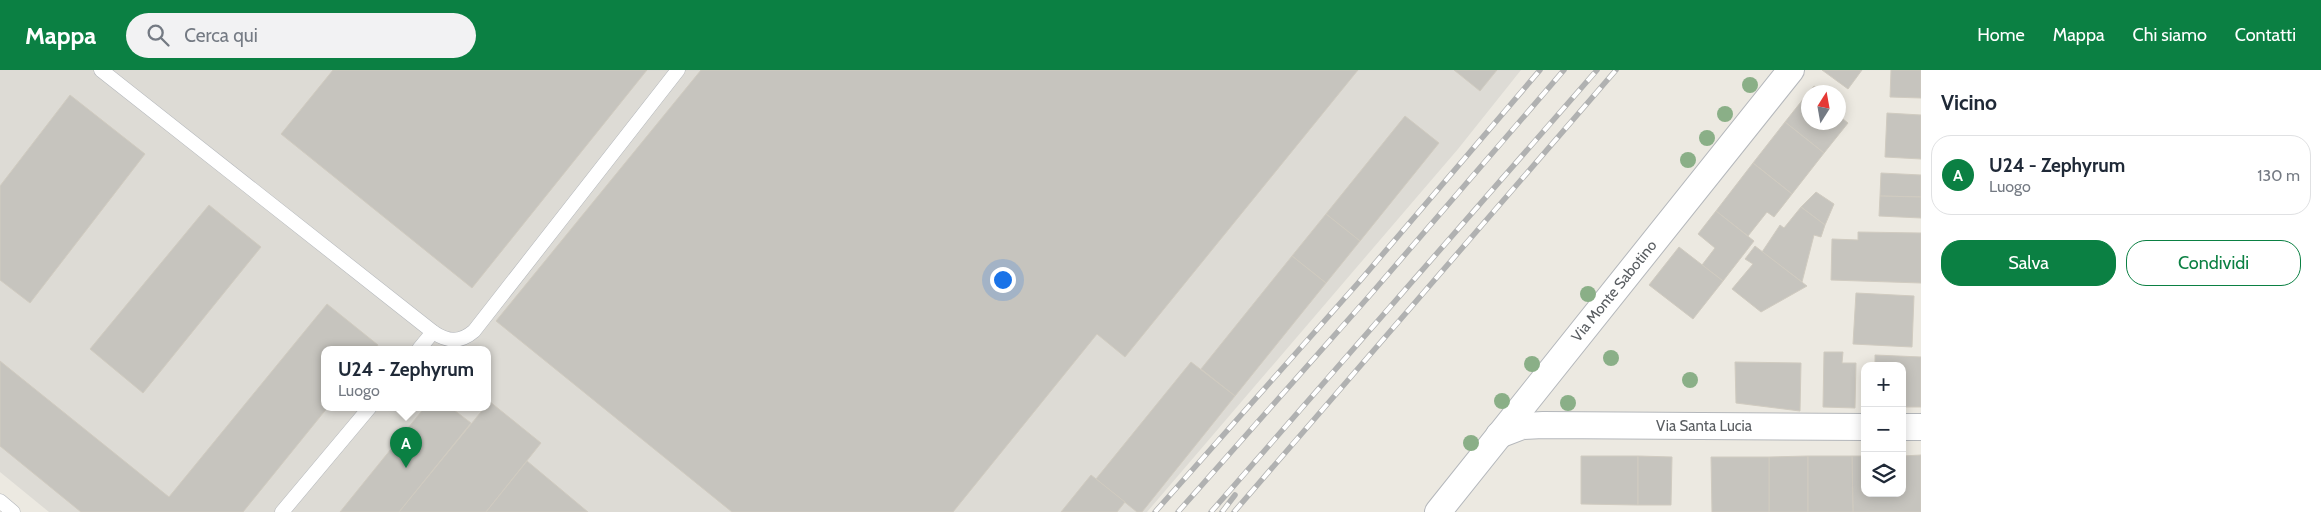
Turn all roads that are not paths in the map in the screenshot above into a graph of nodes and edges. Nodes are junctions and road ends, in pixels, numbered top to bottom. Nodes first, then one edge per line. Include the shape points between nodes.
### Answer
1 (101, 70) edge
2 (678, 70) edge
3 (1791, 70) edge
4 (433, 332) junction
5 (421, 346) edge
6 (1532, 394) junction
7 (367, 411) edge
8 (1543, 425) junction
9 (1861, 427) edge
10 (1906, 427) edge
11 (1921, 427) edge
12 (1499, 435) junction
13 (0, 502) edge
14 (13, 512) edge
15 (282, 512) edge
16 (1438, 512) edge

1 - 4 lane
2 - 4 lane via 474,331 455,341
3 - 6 street, Via Monte Sabotino
4 - 5 lane
6 - 8 street via 1530,412
6 - 12 street, Via Monte Sabotino
7 - 15 lane
8 - 9 street, Via Santa Lucia
8 - 12 street, Via Santa Lucia via 1522,426
10 - 11 street
12 - 16 street, Via Monte Sabotino
13 - 14 lane

